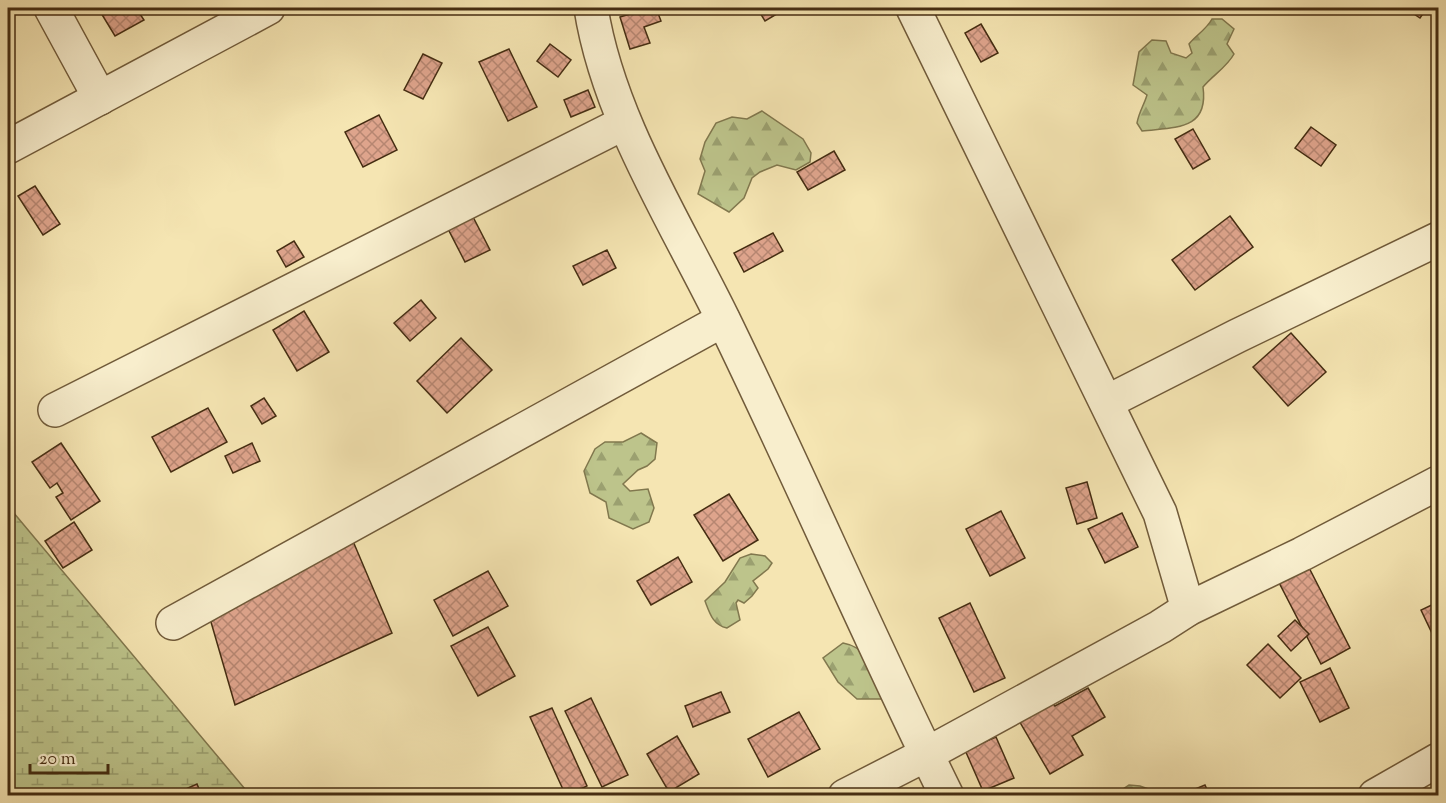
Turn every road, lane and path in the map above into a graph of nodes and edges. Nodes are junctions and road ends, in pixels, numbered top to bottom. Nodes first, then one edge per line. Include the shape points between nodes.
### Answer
1 (51, 8) edge
2 (268, 8) edge
3 (591, 8) edge
4 (913, 8) edge
5 (100, 98) junction
6 (624, 123) junction
7 (8, 147) edge
8 (1438, 239) edge
9 (723, 320) junction
10 (1107, 402) junction
11 (56, 410) dead end
12 (1438, 483) edge
13 (1188, 609) junction
14 (173, 623) dead end
15 (927, 754) junction
16 (1438, 760) edge
17 (844, 795) edge
18 (947, 795) edge
19 (1375, 795) edge

1 - 5 street
2 - 5 street
3 - 6 street
4 - 10 street
5 - 7 street
6 - 9 street
6 - 11 street
8 - 10 street
9 - 14 street
9 - 15 street
10 - 13 street via 1160,513
12 - 13 street
13 - 15 street
15 - 17 street
15 - 18 street
16 - 19 street

